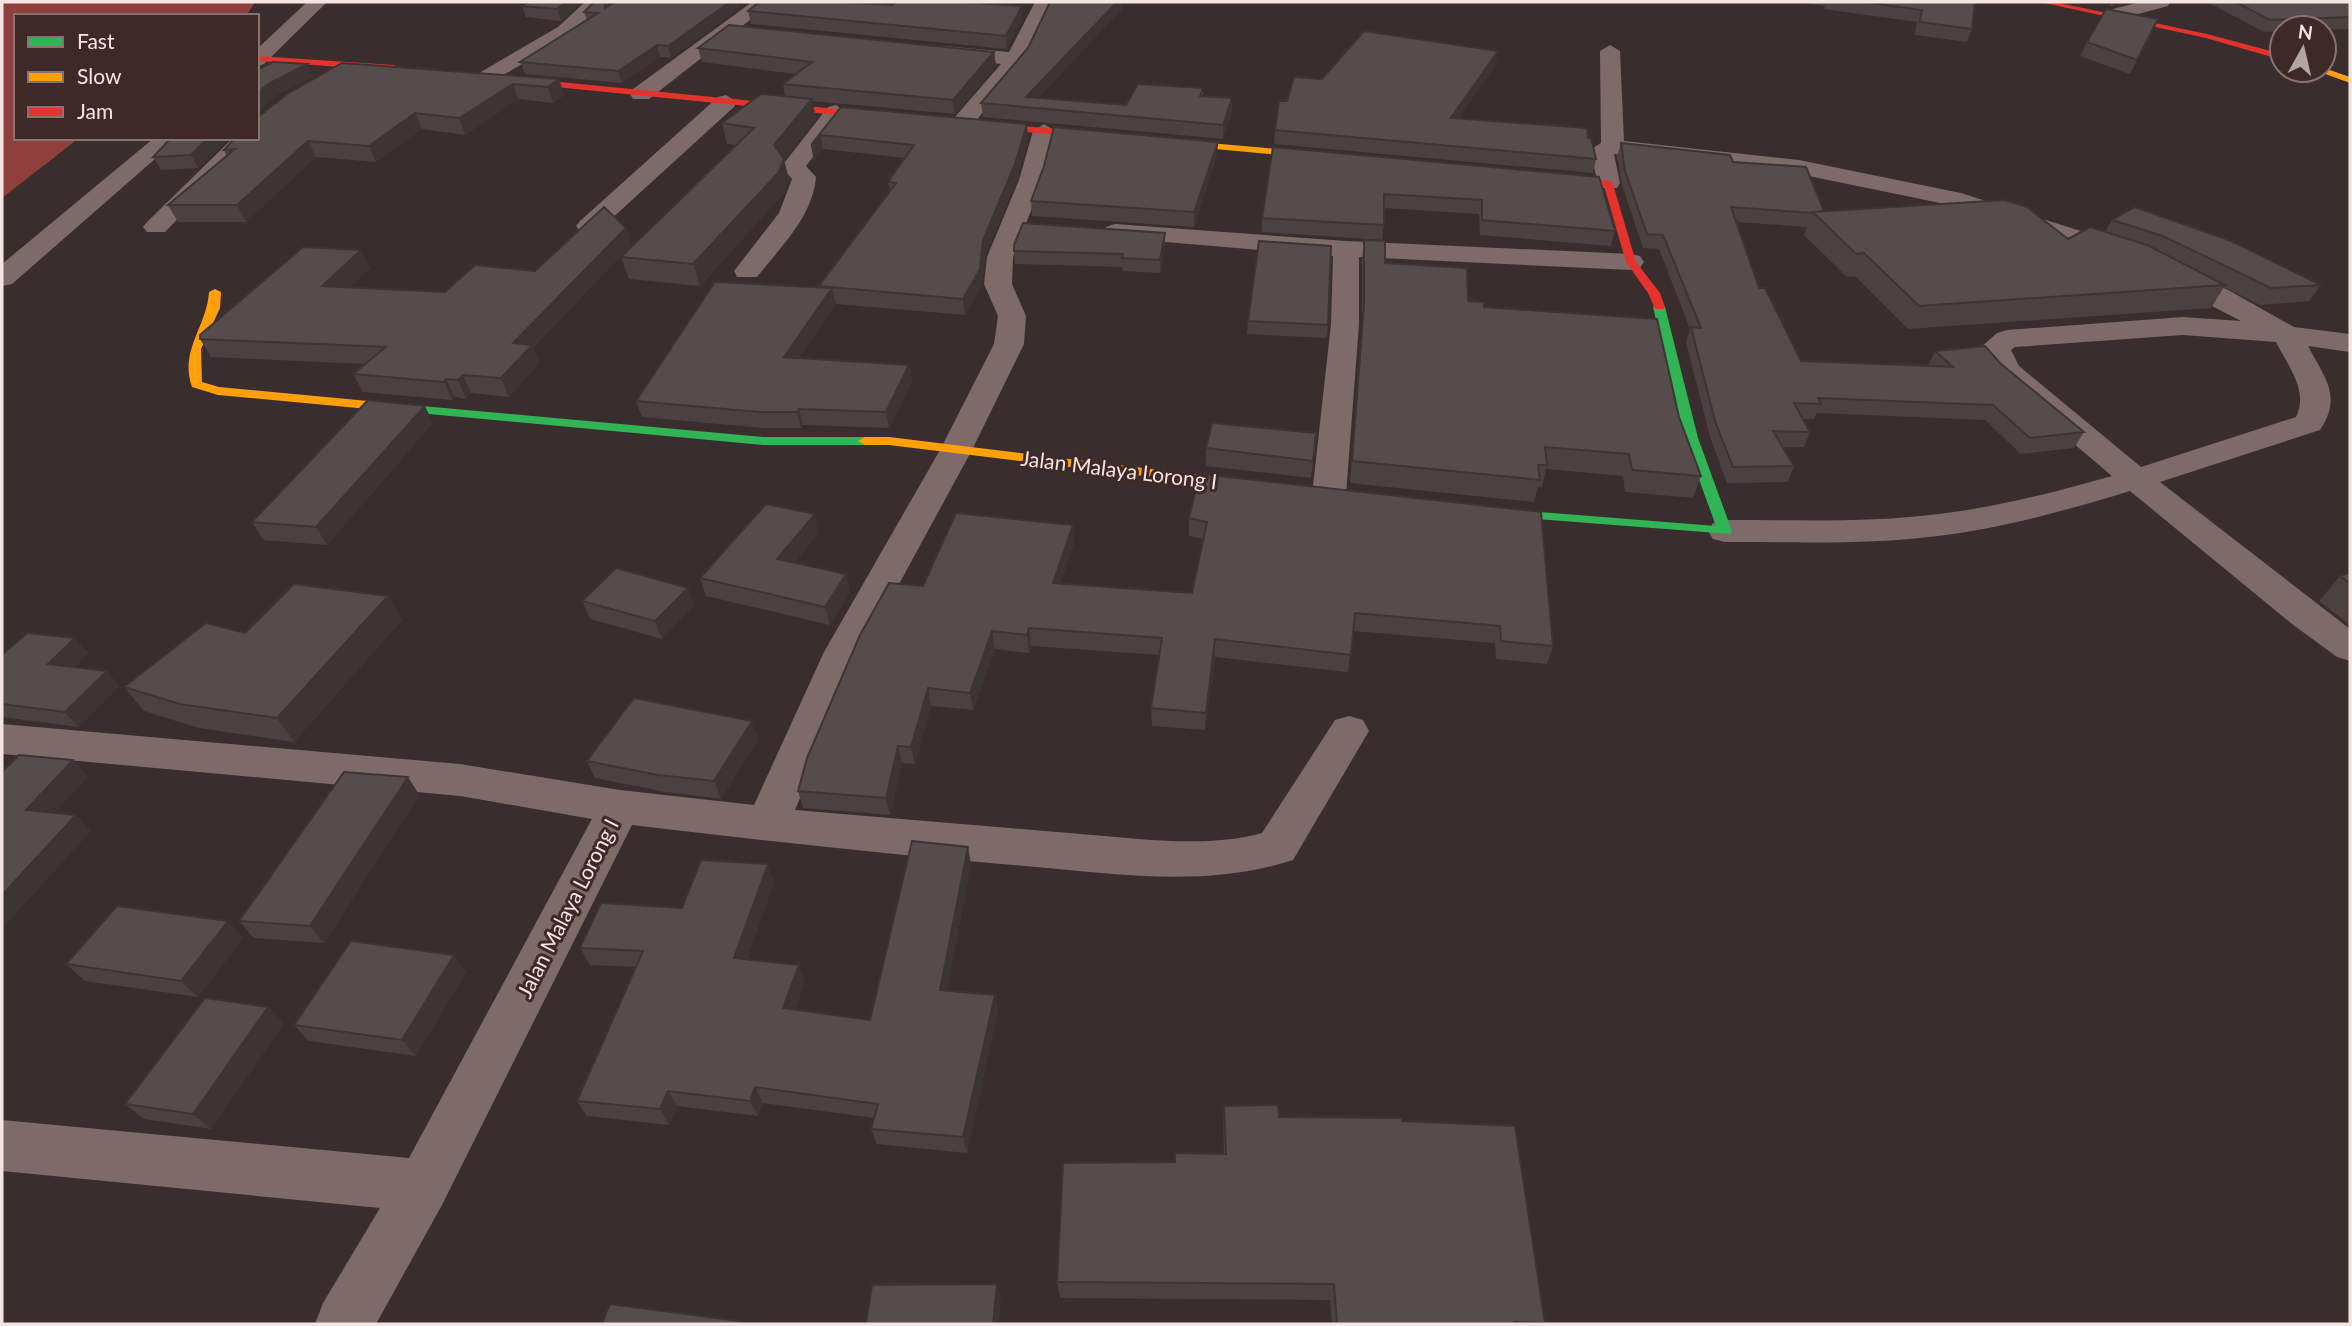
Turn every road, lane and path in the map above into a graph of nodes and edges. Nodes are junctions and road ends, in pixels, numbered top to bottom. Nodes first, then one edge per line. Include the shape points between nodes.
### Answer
1 (318, 2) edge
2 (596, 2) edge
3 (764, 2) edge
4 (1044, 2) edge
5 (2044, 2) edge
6 (2161, 2) edge
7 (2112, 15) junction
8 (729, 30) junction
9 (756, 32) edge
10 (926, 51) edge
11 (1610, 51) dead end
12 (2268, 54) edge
13 (259, 58) edge
14 (259, 59) edge
15 (1017, 59) junction
16 (353, 65) junction
17 (414, 70) edge
18 (480, 77) joint
19 (319, 84) edge
20 (641, 94) junction
21 (726, 102) junction
22 (836, 112) junction
23 (899, 118) edge
24 (956, 123) joint
25 (1044, 131) junction
26 (166, 140) edge
27 (244, 140) edge
28 (1613, 147) junction
29 (1346, 158) edge
30 (1534, 176) edge
31 (1608, 183) junction
32 (589, 226) edge
33 (156, 227) dead end
34 (1095, 231) edge
35 (1346, 249) junction
36 (1631, 262) junction
37 (747, 271) dead end
38 (2, 278) edge
39 (215, 292) dead end
40 (2287, 335) junction
41 (2343, 342) edge
42 (957, 450) junction
43 (2136, 480) junction
44 (1273, 488) edge
45 (1329, 495) edge
46 (1479, 511) edge
47 (1725, 531) junction
48 (2350, 648) edge
49 (1349, 731) dead end
50 (2, 739) edge
51 (620, 807) junction
52 (767, 824) junction
53 (2, 1146) edge
54 (423, 1186) junction
55 (344, 1324) edge

1 - 13 street
2 - 18 street via 565,31
3 - 8 street
4 - 15 street
5 - 7 street
6 - 7 street
7 - 12 street
8 - 9 street
8 - 20 street
10 - 15 street
11 - 28 street
14 - 16 street
15 - 24 street
16 - 17 street
16 - 19 street
18 - 20 street
20 - 21 street
21 - 22 street
21 - 32 street
22 - 23 street
22 - 37 street via 793,167 804,177 804,184 792,211
24 - 25 street
25 - 29 street
25 - 42 street via 1025,226 1000,257 998,284 1012,317 1009,344
26 - 38 street
27 - 33 street
28 - 31 street via 1602,149
28 - 40 street via 1799,167 1952,198 2144,260
30 - 31 street
31 - 36 street
34 - 35 street
35 - 36 street
35 - 45 street via 1345,324
36 - 47 street via 1654,293 1664,321 1691,438
39 - 42 street, Jalan Malaya Lorong I via 216,306 195,349 195,369 196,384 218,391 763,442 889,441
40 - 41 street
40 - 43 street via 2316,390 2317,406 2309,423
40 - 43 street via 2183,326 1999,342 1995,348 2006,370
42 - 44 street, Jalan Malaya Lorong I
42 - 52 street via 844,652
43 - 47 street via 1968,521 1828,532
43 - 48 street via 2277,596
46 - 47 street
49 - 52 street, Jalan Malaya Lorong I via 1277,847 1264,852 1203,861
50 - 51 street via 460,780
51 - 52 street, Jalan Malaya Lorong I
51 - 54 street, Jalan Malaya Lorong I
53 - 54 street
54 - 55 street, Jalan Malaya Lorong I

